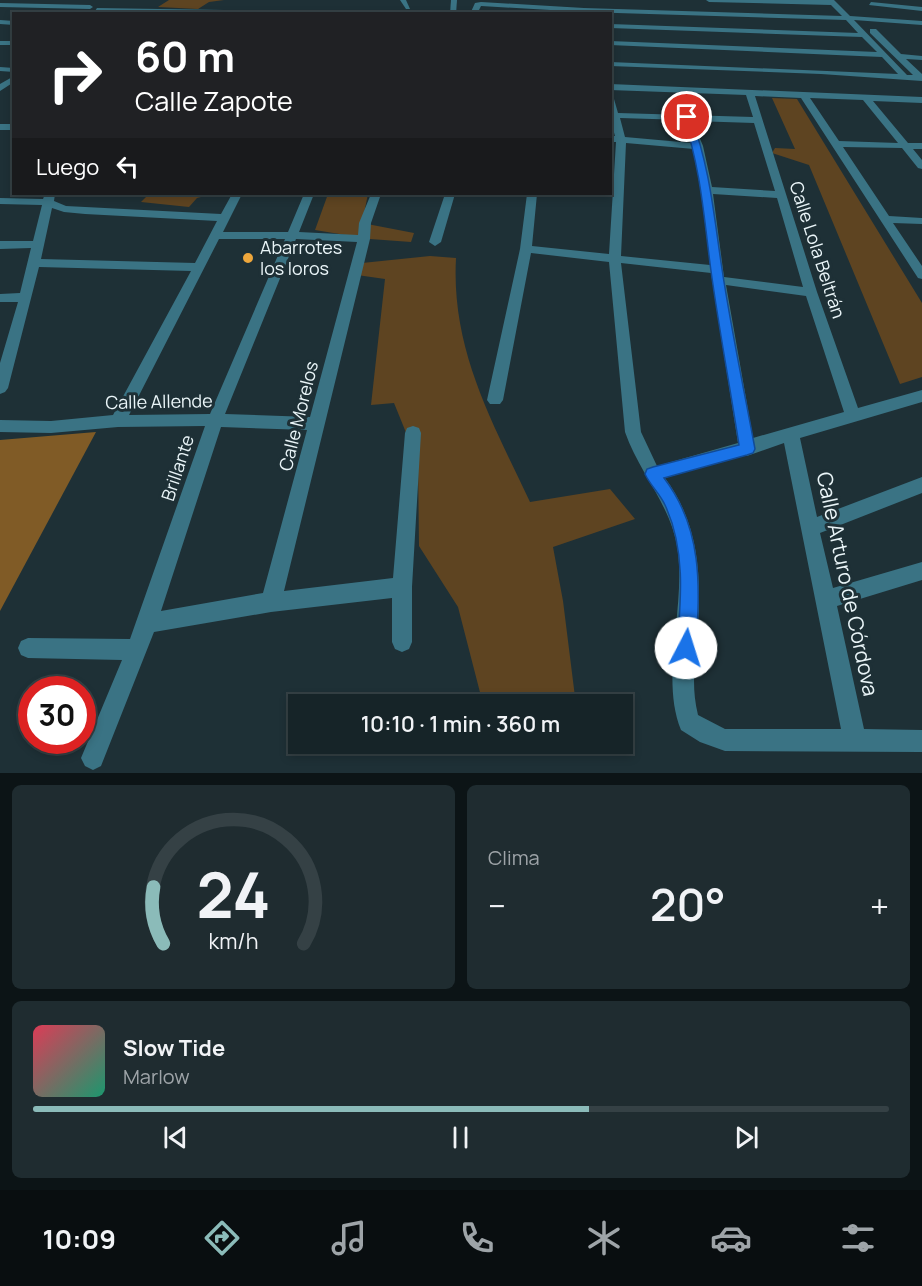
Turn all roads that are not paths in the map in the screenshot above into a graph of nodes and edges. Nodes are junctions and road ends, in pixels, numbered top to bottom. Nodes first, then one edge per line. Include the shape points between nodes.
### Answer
1 (113, 0) edge
2 (404, 0) edge
3 (582, 0) edge
4 (703, 0) edge
5 (710, 0) edge
6 (842, 0) edge
7 (832, 2) edge
8 (869, 2) edge
9 (0, 5) edge
10 (344, 5) dead end
11 (95, 7) edge
12 (408, 8) dead end
13 (922, 9) edge
14 (295, 12) edge
15 (336, 12) edge
16 (474, 12) edge
17 (584, 12) edge
18 (612, 12) edge
19 (709, 14) junction
20 (848, 18) junction
21 (862, 19) junction
22 (879, 19) junction
23 (922, 23) edge
24 (612, 26) edge
25 (718, 30) junction
26 (863, 35) junction
27 (880, 38) junction
28 (612, 43) edge
29 (728, 48) junction
30 (882, 54) junction
31 (899, 56) junction
32 (922, 58) edge
33 (612, 64) edge
34 (739, 68) junction
35 (904, 76) junction
36 (921, 78) edge
37 (612, 87) edge
38 (750, 94) junction
39 (922, 94) edge
40 (804, 96) junction
41 (866, 98) junction
42 (922, 100) edge
43 (613, 115) edge
44 (687, 117) junction
45 (757, 120) junction
46 (616, 139) edge
47 (838, 144) junction
48 (698, 146) junction
49 (906, 146) junction
50 (922, 146) edge
51 (922, 166) edge
52 (707, 190) junction
53 (236, 195) edge
54 (309, 195) edge
55 (375, 195) edge
56 (450, 195) edge
57 (532, 195) edge
58 (780, 195) junction
59 (49, 198) edge
60 (0, 201) edge
61 (224, 218) junction
62 (887, 219) junction
63 (922, 221) edge
64 (293, 235) junction
65 (217, 236) junction
66 (363, 239) junction
67 (435, 242) dead end
68 (37, 244) junction
69 (0, 245) edge
70 (526, 249) junction
71 (615, 260) junction
72 (33, 262) junction
73 (200, 267) junction
74 (718, 275) junction
75 (922, 275) edge
76 (811, 292) junction
77 (26, 297) junction
78 (0, 298) edge
79 (4, 362) edge
80 (0, 388) edge
81 (922, 397) edge
82 (495, 400) dead end
83 (853, 416) junction
84 (215, 420) junction
85 (118, 421) junction
86 (318, 424) junction
87 (0, 426) edge
88 (413, 433) dead end
89 (791, 435) junction
90 (747, 449) junction
91 (653, 474) junction
92 (922, 486) edge
93 (811, 528) junction
94 (922, 571) edge
95 (402, 587) junction
96 (827, 599) junction
97 (271, 602) junction
98 (147, 623) junction
99 (402, 642) dead end
100 (28, 648) dead end
101 (136, 650) junction
102 (922, 741) edge
103 (855, 742) junction
104 (93, 758) dead end

1 - 11 street
2 - 12 street
3 - 17 street
4 - 19 street
5 - 7 street
6 - 21 street
7 - 20 street
8 - 13 street
8 - 22 street
9 - 11 street
10 - 15 street
11 - 14 street
16 - 17 street via 477,4
18 - 19 street
19 - 20 street
19 - 25 street
20 - 21 street
20 - 26 street
21 - 22 street
21 - 27 street
22 - 23 street
22 - 27 street via 883,34
24 - 25 street
25 - 26 street
25 - 29 street
26 - 30 street
27 - 31 street
28 - 29 street
29 - 30 street
29 - 34 street
30 - 35 street
31 - 32 street
31 - 36 street
33 - 34 street
34 - 35 street
35 - 36 street
35 - 39 street
37 - 38 street
38 - 40 street
38 - 45 street, Calle Lola Beltrán
40 - 41 street
40 - 47 street
41 - 42 street
41 - 49 street
43 - 44 street
43 - 46 street
44 - 45 street
44 - 48 street
45 - 58 street, Calle Lola Beltrán
46 - 48 street
46 - 71 street
47 - 49 street
47 - 62 street
48 - 52 street
49 - 50 street
49 - 51 street
52 - 58 street
52 - 74 street
53 - 61 street
54 - 64 street, Brillante
55 - 66 street, Calle Morelos
56 - 67 street
57 - 70 street
58 - 76 street, Calle Lola Beltrán
59 - 60 street
59 - 61 street via 64,209 85,212
59 - 68 street
61 - 65 street
62 - 63 street
62 - 75 street
64 - 65 street
64 - 66 street
64 - 84 street, Brillante
65 - 73 street
66 - 86 street, Calle Morelos
68 - 69 street
68 - 72 street
70 - 71 street
70 - 82 street
71 - 74 street
71 - 91 street via 633,432
72 - 73 street
72 - 77 street
73 - 85 street
74 - 76 street
74 - 90 street
76 - 83 street, Calle Lola Beltrán
77 - 78 street
77 - 79 street
79 - 80 street
81 - 83 street
83 - 89 street
84 - 85 street, Calle Allende
84 - 86 street, Calle Allende
84 - 98 street, Brillante
85 - 87 street, Calle Allende via 51,427
86 - 97 street, Calle Morelos
88 - 95 street
89 - 90 street
89 - 93 street, Calle Arturo de Córdova
90 - 91 street
91 - 103 street via 671,499 688,554 690,602 682,693 689,722 725,740
92 - 93 street
93 - 96 street, Calle Arturo de Córdova
94 - 96 street
95 - 97 street
95 - 99 street
96 - 103 street, Calle Arturo de Córdova
97 - 98 street
98 - 101 street, Brillante
100 - 101 street
101 - 104 street, Brillante
102 - 103 street

